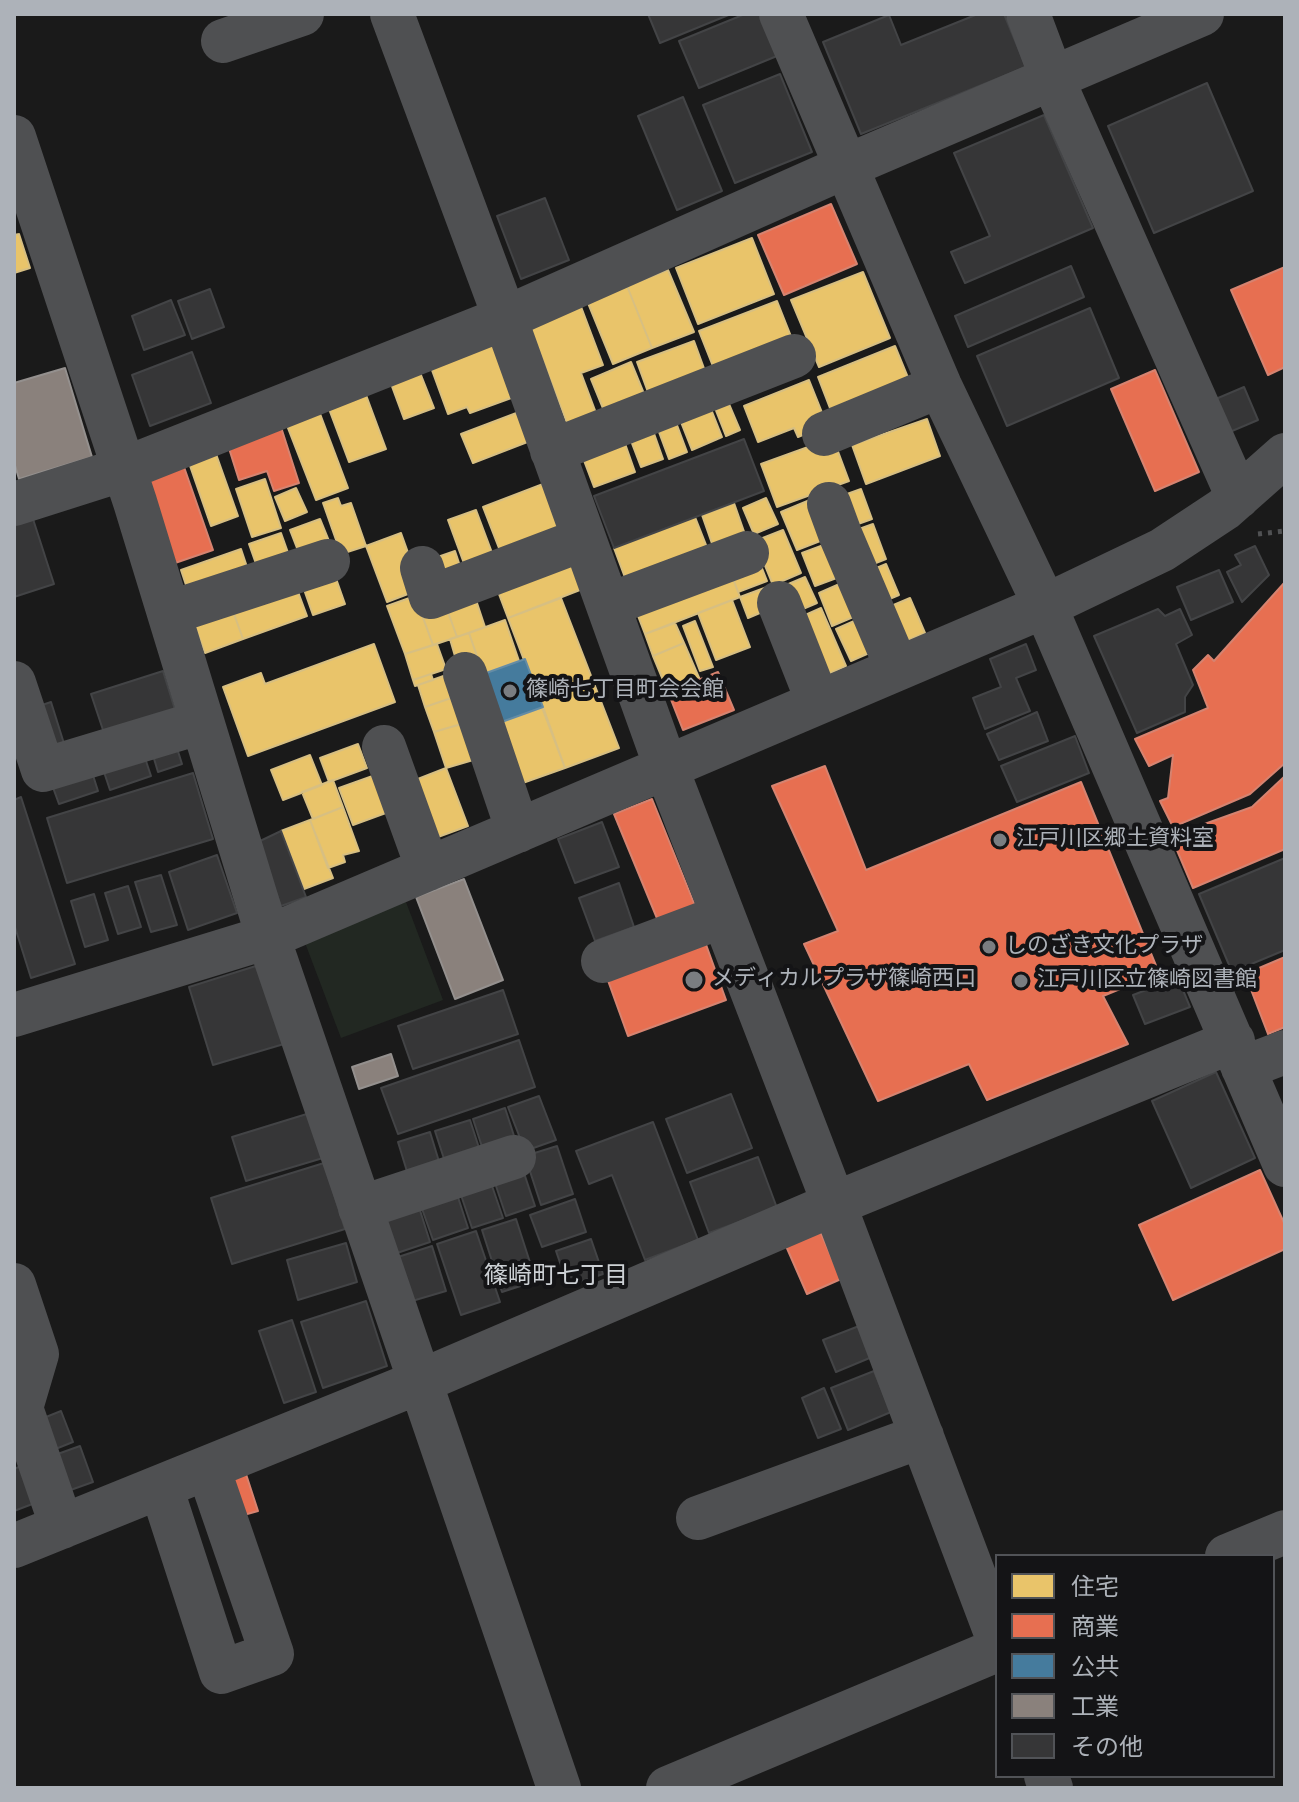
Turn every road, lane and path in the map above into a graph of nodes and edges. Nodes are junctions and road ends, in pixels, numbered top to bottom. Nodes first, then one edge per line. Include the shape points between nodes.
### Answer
1 (302, 14) edge
2 (392, 14) edge
3 (781, 14) edge
4 (1028, 14) edge
5 (1202, 14) edge
6 (223, 41) dead end
7 (1052, 78) junction
8 (14, 137) edge
9 (847, 166) junction
10 (26, 211) edge
11 (505, 318) junction
12 (794, 356) dead end
13 (940, 386) junction
14 (824, 434) dead end
15 (552, 451) junction
16 (1285, 455) edge
17 (124, 469) junction
18 (1238, 497) junction
19 (14, 504) edge
20 (829, 504) dead end
21 (584, 539) junction
22 (747, 553) dead end
23 (328, 561) dead end
24 (422, 568) dead end
25 (779, 603) dead end
26 (608, 605) junction
27 (1045, 606) junction
28 (169, 613) junction
29 (897, 668) junction
30 (465, 674) dead end
31 (14, 683) edge
32 (818, 702) junction
33 (202, 722) junction
34 (384, 747) dead end
35 (666, 767) junction
36 (518, 831) junction
37 (428, 869) junction
38 (723, 916) junction
39 (268, 937) junction
40 (603, 961) dead end
41 (14, 1015) edge
42 (1285, 1052) edge
43 (1238, 1055) junction
44 (514, 1157) dead end
45 (1285, 1165) edge
46 (834, 1204) junction
47 (360, 1208) junction
48 (14, 1285) edge
49 (419, 1382) junction
50 (922, 1436) junction
51 (208, 1468) junction
52 (161, 1487) junction
53 (698, 1518) dead end
54 (62, 1527) junction
55 (1285, 1532) edge
56 (14, 1546) edge
57 (1232, 1554) edge
58 (995, 1631) edge
59 (995, 1651) edge
60 (559, 1788) edge
61 (668, 1788) edge

1 - 6 street
2 - 11 street
3 - 9 street
4 - 7 street
5 - 7 street
7 - 9 street
7 - 18 street
8 - 10 street
9 - 11 street
9 - 13 street
10 - 17 street
11 - 15 street
11 - 17 street
12 - 15 street
13 - 14 street
13 - 27 street
15 - 21 street
16 - 18 street
17 - 19 street
17 - 28 street
18 - 27 street via 1162,550
20 - 29 street
21 - 24 street via 431,597
21 - 26 street
22 - 26 street
23 - 28 street
25 - 32 street
26 - 35 street
27 - 29 street
27 - 43 street
28 - 33 street
29 - 32 street
30 - 36 street
31 - 33 street via 43,770
32 - 35 street
33 - 39 street
34 - 37 street
35 - 36 street
35 - 38 street
36 - 37 street
37 - 39 street
38 - 40 street
38 - 46 street
39 - 41 street
39 - 47 street
42 - 43 street
43 - 45 street
43 - 46 street
44 - 47 street
46 - 49 street
46 - 50 street
47 - 49 street
48 - 54 street via 37,1354 21,1408
49 - 51 street
49 - 60 street
50 - 53 street
50 - 58 street
51 - 52 street
51 - 52 street via 272,1654 221,1672
52 - 54 street
54 - 56 street
55 - 57 street
59 - 61 street

